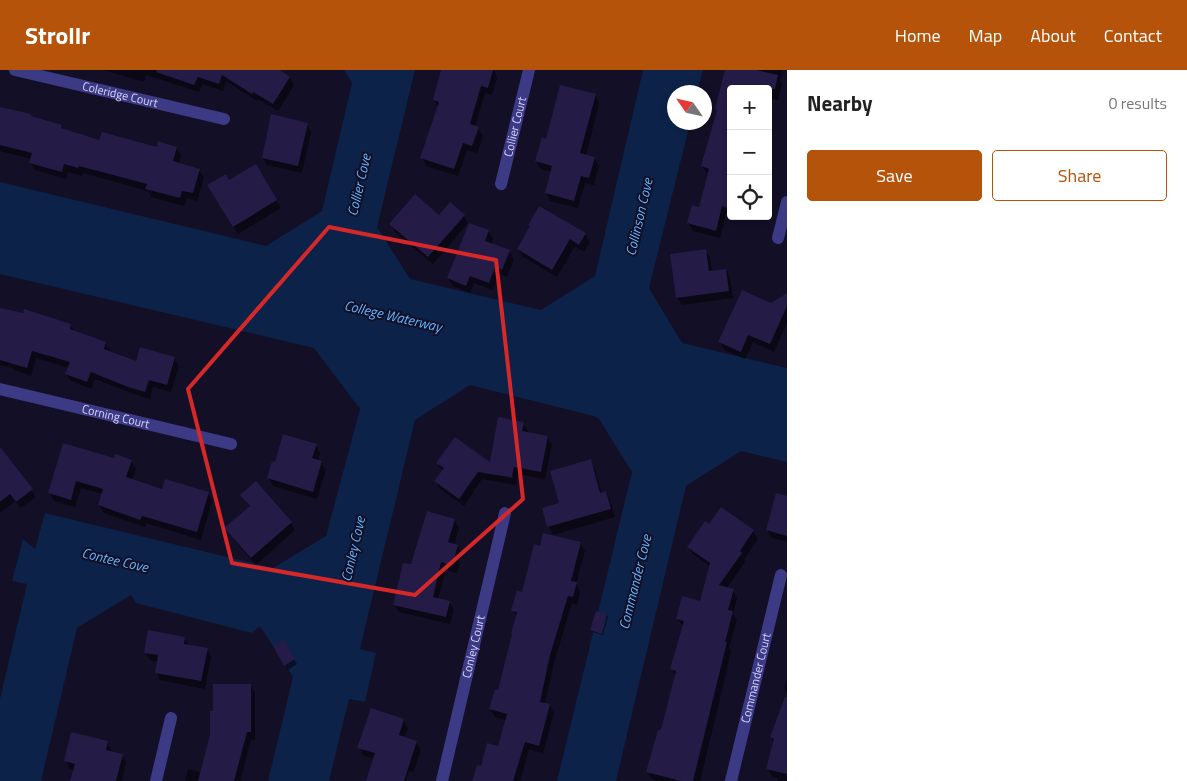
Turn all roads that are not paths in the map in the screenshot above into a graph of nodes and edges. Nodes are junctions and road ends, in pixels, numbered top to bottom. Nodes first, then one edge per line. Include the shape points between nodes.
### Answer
1 (15, 70) edge
2 (529, 70) edge
3 (224, 119) dead end
4 (502, 184) dead end
5 (787, 202) edge
6 (778, 238) dead end
7 (0, 389) edge
8 (232, 444) dead end
9 (506, 513) dead end
10 (781, 575) dead end
11 (171, 718) dead end
12 (156, 781) edge
13 (442, 781) edge
14 (731, 781) edge

1 - 3 street, Coleridge Court
2 - 4 street, Collier Court
5 - 6 street
7 - 8 street, Corning Court
9 - 13 street, Conley Court
10 - 14 street, Commander Court
11 - 12 street

